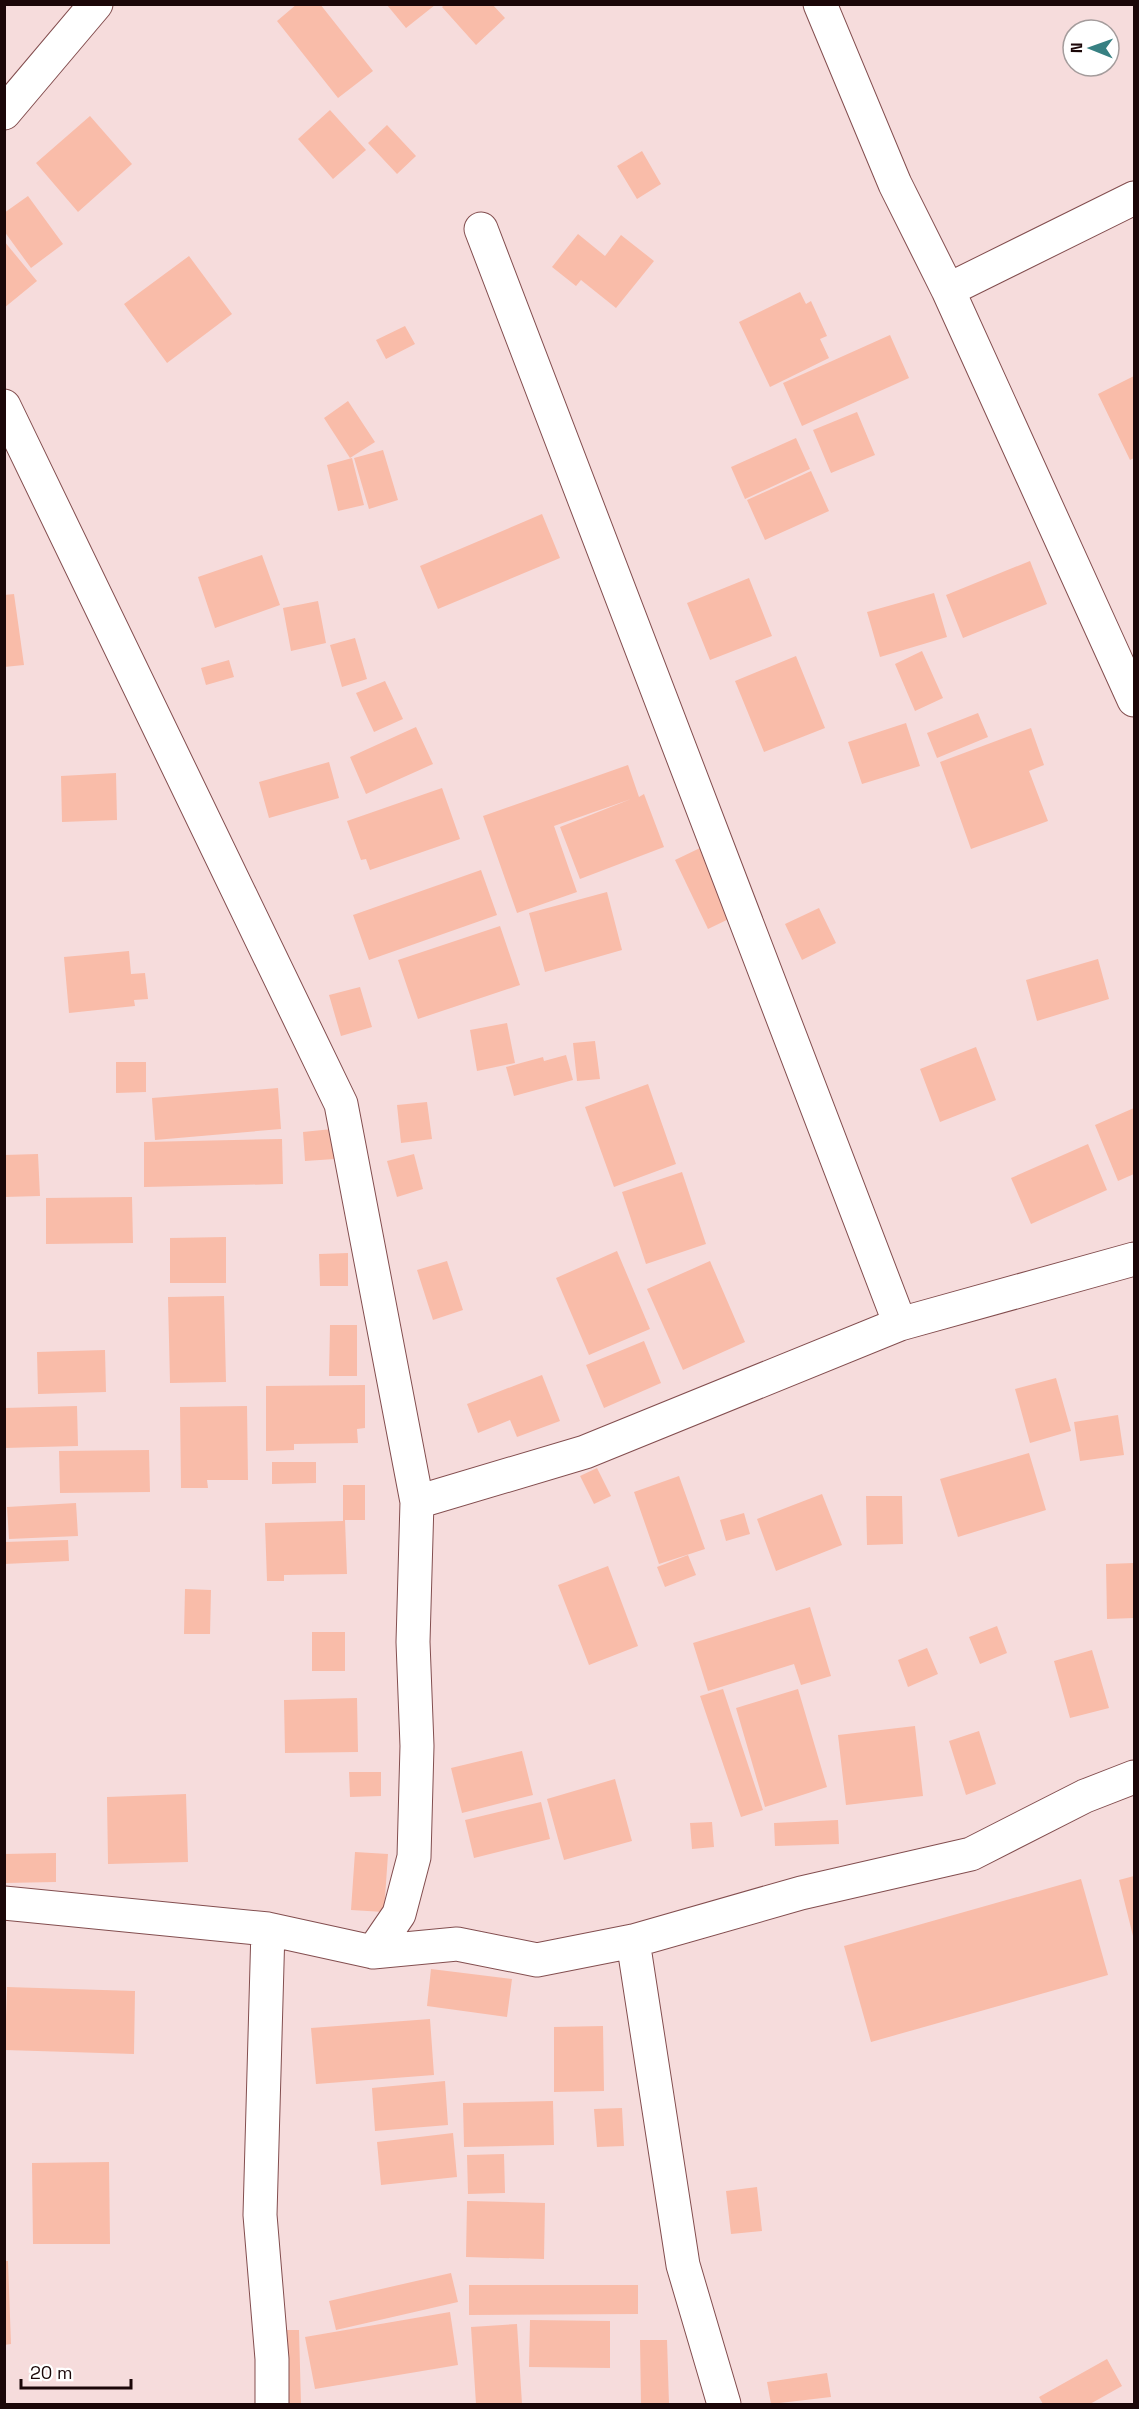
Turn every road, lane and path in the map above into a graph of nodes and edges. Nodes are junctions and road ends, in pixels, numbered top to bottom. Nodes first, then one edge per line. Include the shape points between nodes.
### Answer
1 (96, 4) edge
2 (820, 4) edge
3 (4, 113) edge
4 (1134, 198) edge
5 (481, 229) dead end
6 (948, 290) junction
7 (4, 406) edge
8 (1134, 700) edge
9 (1134, 1259) edge
10 (900, 1324) junction
11 (417, 1502) junction
12 (1134, 1777) edge
13 (4, 1903) edge
14 (399, 1914) junction
15 (268, 1929) junction
16 (633, 1941) junction
17 (457, 1944) junction
18 (373, 1952) junction
19 (272, 2404) edge
20 (724, 2404) edge

1 - 3 street
2 - 6 street via 895,184
4 - 6 street
5 - 10 street
6 - 8 street
7 - 11 street via 341,1104
9 - 10 street
10 - 11 street via 585,1452
11 - 14 street via 412,1642 417,1746 414,1857
12 - 16 street via 1085,1796 971,1854 801,1893
13 - 15 street
14 - 17 street
14 - 18 street
15 - 18 street
15 - 19 street via 260,2215
16 - 17 street via 537,1960
16 - 20 street via 682,2265
17 - 18 street

